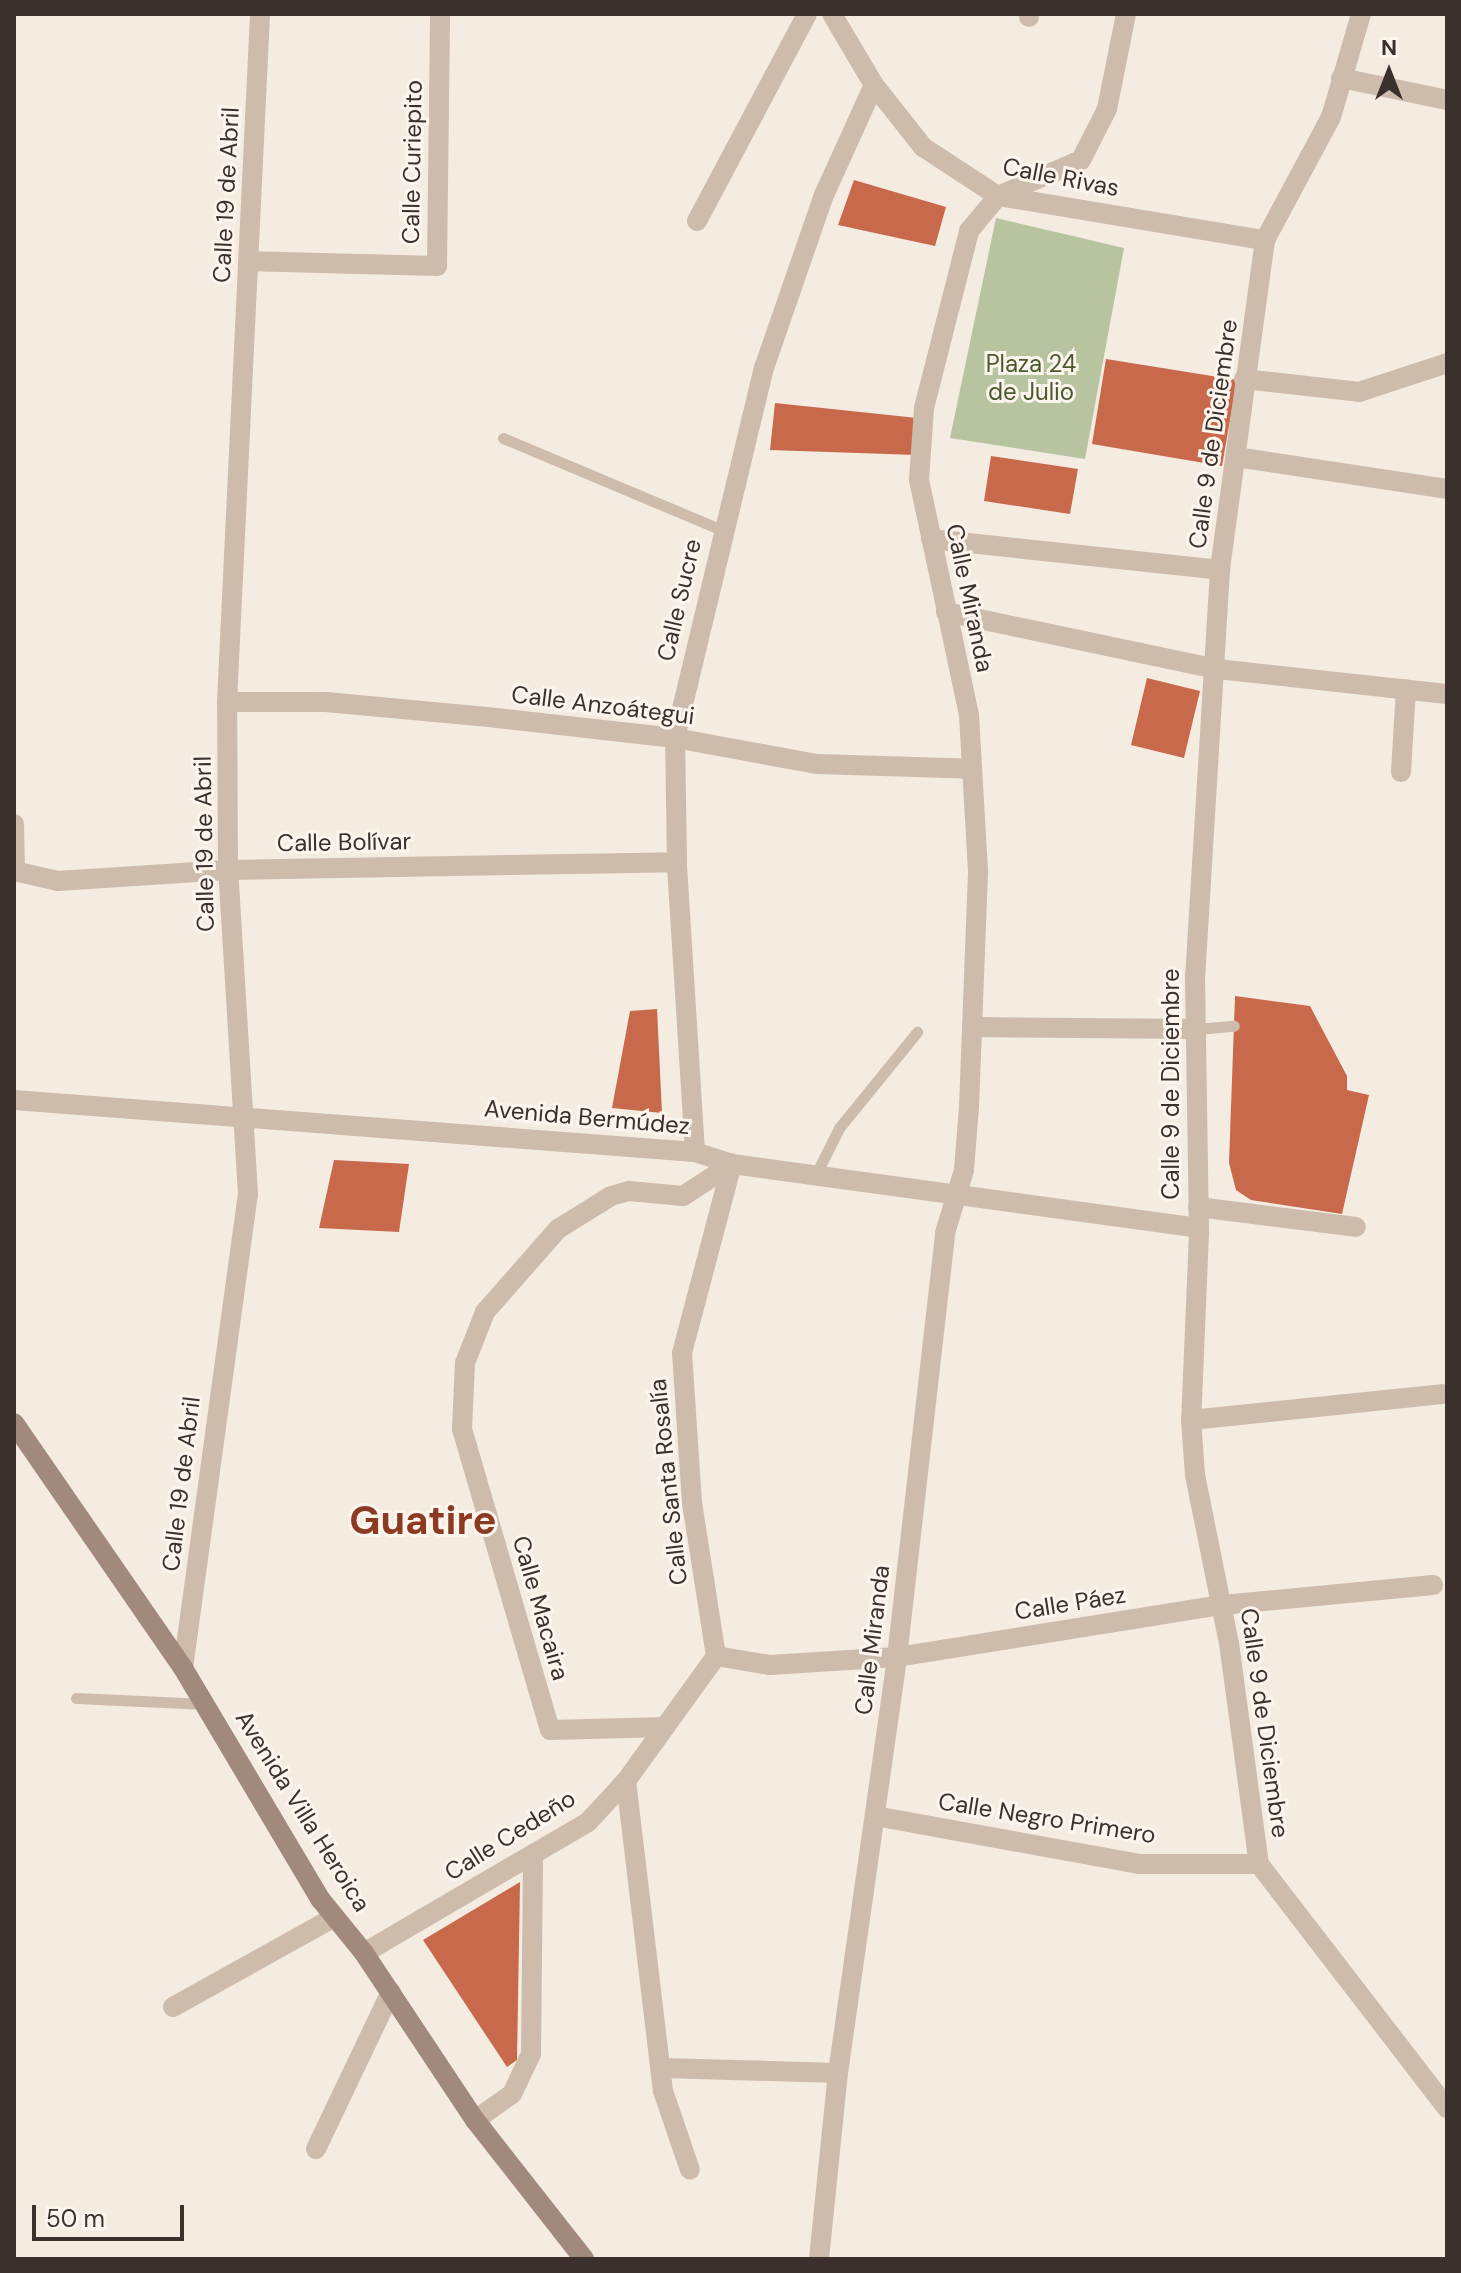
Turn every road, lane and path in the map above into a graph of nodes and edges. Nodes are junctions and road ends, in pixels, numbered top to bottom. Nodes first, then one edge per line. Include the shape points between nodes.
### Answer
1 (260, 14) edge
2 (440, 14) edge
3 (807, 14) edge
4 (832, 14) edge
5 (1126, 14) edge
6 (1361, 14) edge
7 (1341, 78) junction
8 (874, 85) junction
9 (1447, 100) edge
10 (998, 196) junction
11 (697, 221) dead end
12 (1265, 240) junction
13 (249, 261) junction
14 (1447, 363) edge
15 (1244, 379) junction
16 (503, 438) dead end
17 (1236, 457) junction
18 (1447, 489) edge
19 (722, 530) junction
20 (931, 539) junction
21 (1220, 570) junction
22 (946, 612) junction
23 (1217, 669) junction
24 (1406, 689) junction
25 (1447, 694) edge
26 (227, 702) junction
27 (675, 738) junction
28 (972, 769) junction
29 (1401, 772) dead end
30 (14, 824) edge
31 (677, 862) junction
32 (228, 870) junction
33 (15, 871) edge
34 (1234, 1026) dead end
35 (972, 1027) junction
36 (1196, 1029) junction
37 (917, 1032) dead end
38 (14, 1100) edge
39 (246, 1116) junction
40 (695, 1152) junction
41 (732, 1164) junction
42 (817, 1172) junction
43 (957, 1194) junction
44 (1198, 1218) junction
45 (1356, 1227) dead end
46 (1442, 1394) dead end
47 (1191, 1420) junction
48 (14, 1423) edge
49 (1433, 1585) dead end
50 (1222, 1605) junction
51 (716, 1656) junction
52 (897, 1657) junction
53 (183, 1668) junction
54 (76, 1698) dead end
55 (206, 1704) junction
56 (665, 1727) junction
57 (626, 1781) junction
58 (875, 1816) junction
59 (533, 1854) junction
60 (1259, 1864) junction
61 (335, 1917) junction
62 (364, 1953) junction
63 (391, 1992) junction
64 (173, 2007) dead end
65 (661, 2068) junction
66 (838, 2073) junction
67 (1447, 2108) edge
68 (475, 2120) junction
69 (316, 2149) dead end
70 (690, 2170) dead end
71 (584, 2259) edge
72 (819, 2259) edge

1 - 13 street, Calle 19 de Abril
2 - 13 street, Calle Curiepito via 437,266
3 - 11 street
4 - 8 street, Calle Rivas
5 - 10 street via 1107,109 1081,160
6 - 7 street, Calle 9 de Diciembre
7 - 9 street
7 - 12 street, Calle 9 de Diciembre via 1331,117
8 - 10 street, Calle Rivas via 923,147
8 - 19 street, Calle Sucre via 824,195 764,368
10 - 12 street, Calle Rivas
10 - 20 street, Calle Miranda via 969,231 924,408 919,480
12 - 15 street, Calle 9 de Diciembre
13 - 26 street, Calle 19 de Abril
14 - 15 street via 1359,392
15 - 17 street, Calle 9 de Diciembre
16 - 19 lane
17 - 18 street
17 - 21 street, Calle 9 de Diciembre
19 - 27 street, Calle Sucre
20 - 21 street
20 - 22 street, Calle Miranda
21 - 23 street, Calle 9 de Diciembre
22 - 23 street
22 - 28 street, Calle Miranda via 969,715
23 - 24 street
23 - 36 street, Calle 9 de Diciembre
24 - 25 street
24 - 29 street
26 - 27 street, Calle Anzoátegui via 326,702
26 - 32 street, Calle 19 de Abril
27 - 28 street, Calle Anzoátegui via 817,764
27 - 31 street, Calle Sucre
28 - 35 street, Calle Miranda via 978,871
30 - 33 street
31 - 32 street, Calle Bolívar
31 - 40 street, Calle Sucre
32 - 33 street, Calle Bolívar via 58,881
32 - 39 street, Calle 19 de Abril
34 - 36 lane
35 - 36 street
35 - 43 street, Calle Miranda via 964,1170
36 - 44 street, Calle 9 de Diciembre
37 - 42 lane via 839,1128
38 - 39 street, Avenida Bermúdez
39 - 40 street, Avenida Bermúdez
39 - 53 street, Calle 19 de Abril via 248,1194
40 - 41 street, Avenida Bermúdez
41 - 42 street, Avenida Bermúdez
41 - 51 street, Calle Santa Rosalía via 682,1353 692,1503
41 - 56 street, Calle Macaira via 683,1196 629,1191 611,1196 558,1229 485,1312 465,1363 462,1429 550,1730
42 - 43 street, Avenida Bermúdez
43 - 44 street, Avenida Bermúdez
43 - 52 street, Calle Miranda via 945,1233
44 - 45 street, Avenida Bermúdez
44 - 47 street, Calle 9 de Diciembre
46 - 47 street
47 - 50 street, Calle 9 de Diciembre via 1195,1475
48 - 53 main road, Avenida Villa Heroica
49 - 50 street, Calle Páez
50 - 52 street, Calle Páez
50 - 60 street, Calle 9 de Diciembre
51 - 52 street, Calle Páez via 770,1665
51 - 56 street, Calle Cedeño
52 - 58 street, Calle Miranda
53 - 55 main road, Avenida Villa Heroica
54 - 55 lane
55 - 61 main road, Avenida Villa Heroica
56 - 57 street, Calle Cedeño
57 - 59 street, Calle Cedeño via 588,1822
57 - 65 street
58 - 60 street, Calle Negro Primero via 1139,1864
58 - 66 street, Calle Miranda
59 - 62 street, Calle Cedeño
59 - 68 street via 531,2054 512,2094
60 - 67 street, Calle 9 de Diciembre
61 - 62 main road, Avenida Villa Heroica
61 - 64 street
62 - 63 main road, Avenida Villa Heroica
63 - 68 main road, Avenida Villa Heroica
63 - 69 street
65 - 66 street
65 - 70 street
66 - 72 street, Calle Miranda
68 - 71 main road, Avenida Villa Heroica

